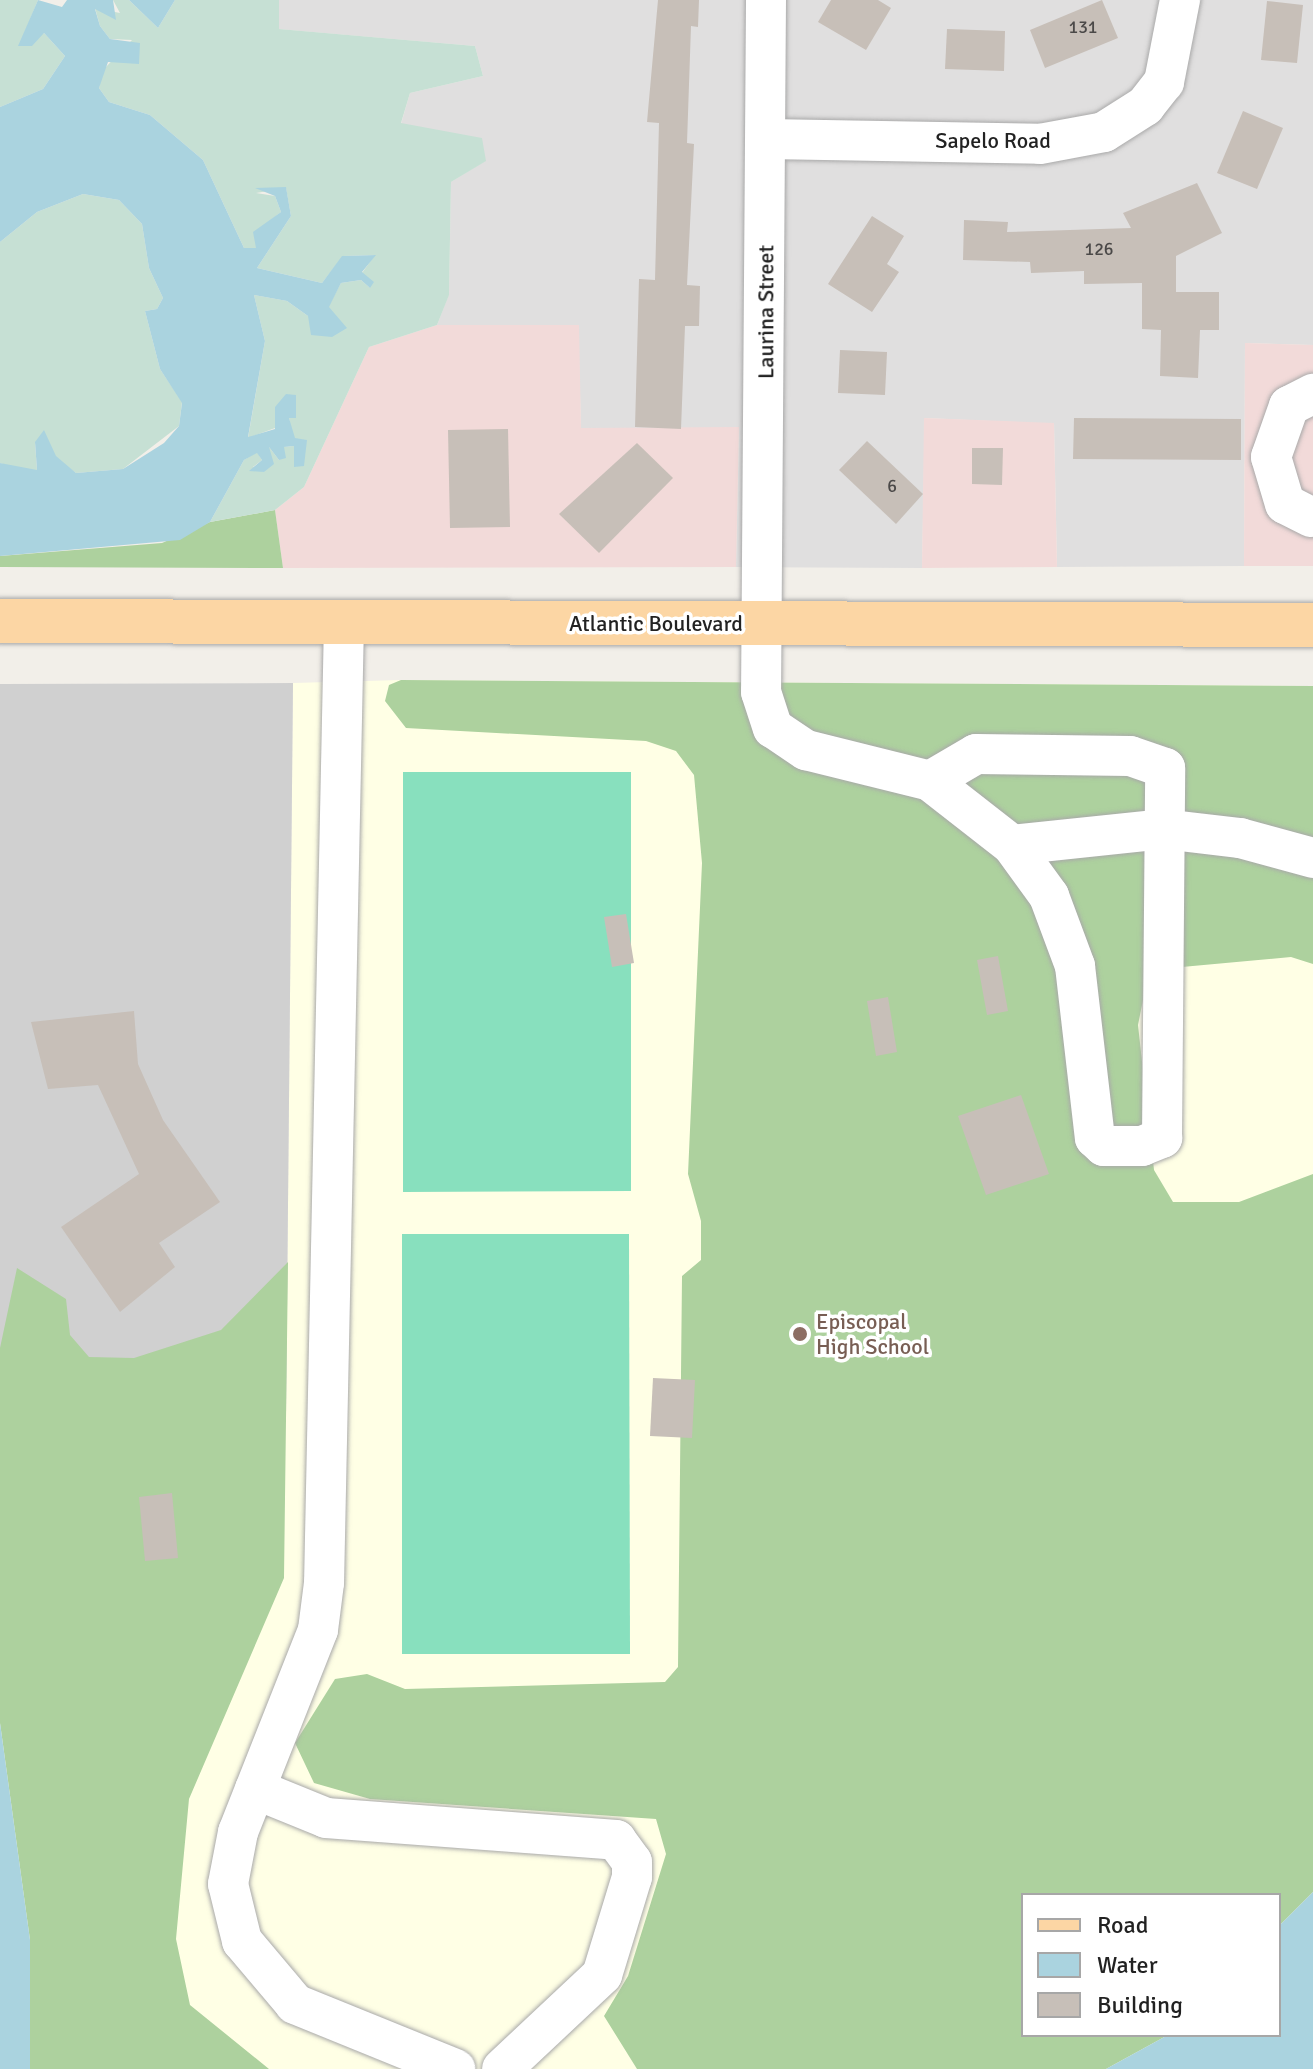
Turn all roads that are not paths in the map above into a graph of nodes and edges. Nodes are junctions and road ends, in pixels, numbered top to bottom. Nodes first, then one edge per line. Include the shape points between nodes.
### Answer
1 (766, 0) edge
2 (1180, 0) edge
3 (767, 139) junction
4 (1313, 394) edge
5 (1311, 517) edge
6 (0, 621) edge
7 (344, 622) junction
8 (766, 625) junction
9 (1313, 625) edge
10 (930, 781) junction
11 (1163, 829) junction
12 (1012, 845) junction
13 (1313, 858) edge
14 (255, 1789) junction
15 (455, 2069) edge
16 (502, 2069) edge

1 - 3 street, Laurina Street
2 - 3 street, Sapelo Road via 1164,82 1145,106 1104,132 1040,144
3 - 8 street, Laurina Street
4 - 5 street via 1289,406 1271,457 1285,504
6 - 7 main road, Atlantic Boulevard
7 - 8 main road, Atlantic Boulevard
7 - 14 street via 324,1583 318,1630
8 - 9 main road, Atlantic Boulevard
8 - 10 street, Laurina Street via 761,692 773,728 806,750
10 - 11 street via 976,754 1130,756 1165,768
10 - 12 street
11 - 12 street
11 - 12 street via 1167,1123 1162,1138 1142,1146 1104,1146 1095,1138 1075,966 1049,896
11 - 13 street via 1240,838
14 - 15 street via 228,1884 242,1941 295,2004
14 - 16 street via 326,1818 616,1840 632,1862 632,1877 602,1975

